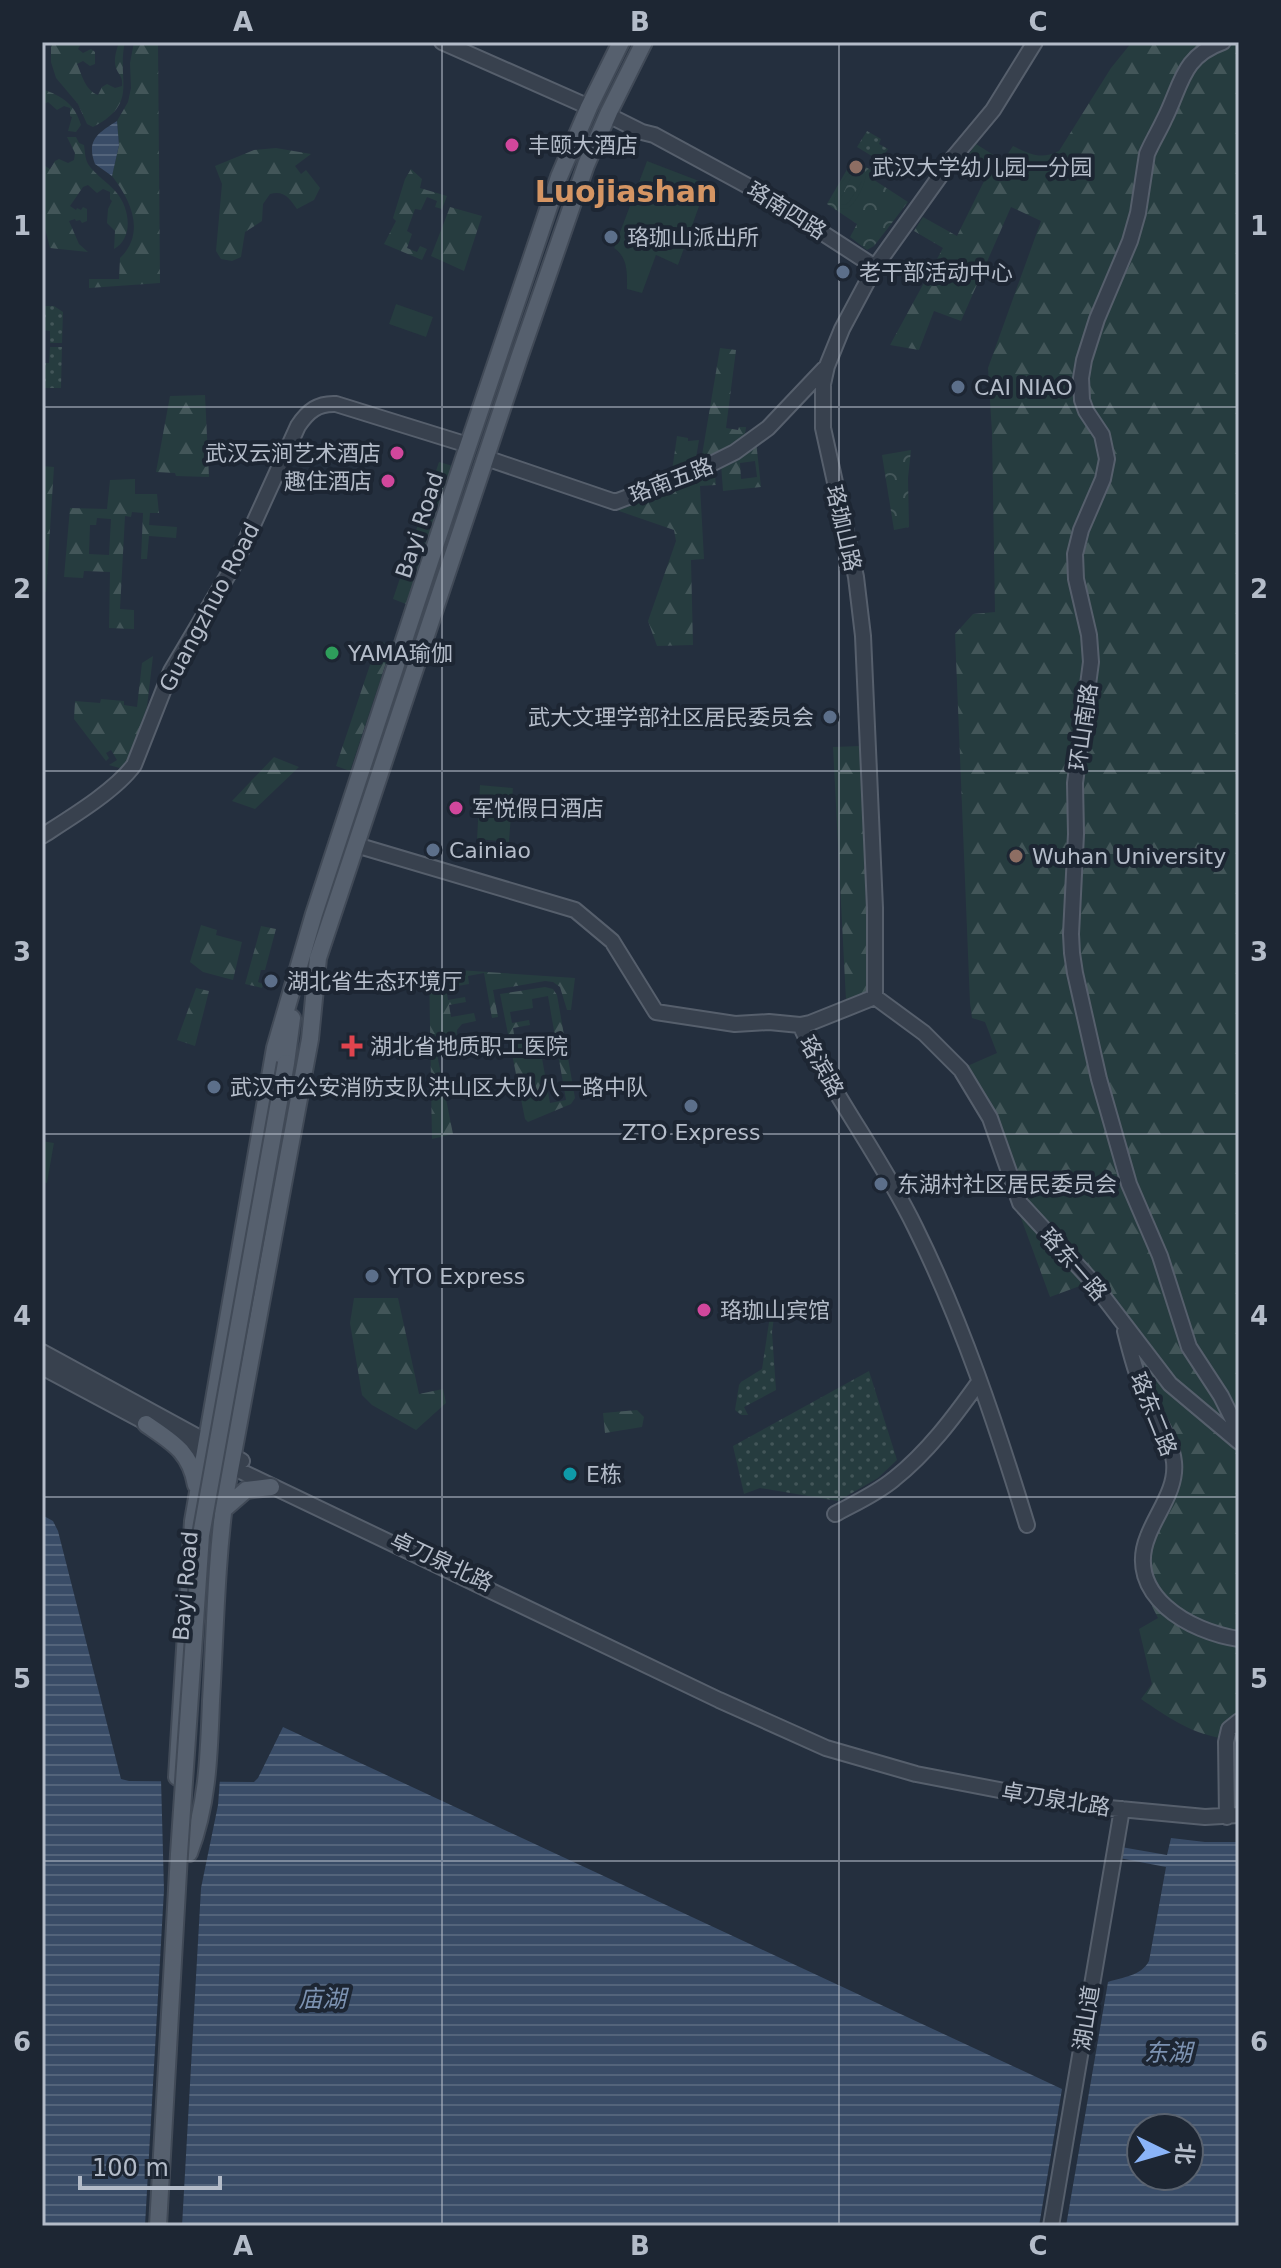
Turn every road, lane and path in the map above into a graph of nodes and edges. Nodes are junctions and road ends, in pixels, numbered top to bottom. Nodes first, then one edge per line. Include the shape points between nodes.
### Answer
1 (442, 42) edge
2 (644, 42) edge
3 (651, 42) edge
4 (1035, 42) edge
5 (1223, 42) edge
6 (619, 45) edge
7 (635, 60) junction
8 (589, 107) junction
9 (610, 112) junction
10 (875, 267) junction
11 (827, 366) junction
12 (468, 445) junction
13 (486, 458) junction
14 (42, 836) edge
15 (356, 845) junction
16 (318, 958) junction
17 (300, 961) junction
18 (875, 997) junction
19 (800, 1025) junction
20 (290, 1063) junction
21 (235, 1278) junction
22 (266, 1284) junction
23 (1121, 1320) junction
24 (42, 1352) edge
25 (42, 1367) edge
26 (979, 1382) junction
27 (146, 1424) junction
28 (1239, 1432) edge
29 (1239, 1442) edge
30 (206, 1449) junction
31 (230, 1461) junction
32 (271, 1487) junction
33 (197, 1493) junction
34 (835, 1514) dead end
35 (222, 1517) junction
36 (1027, 1525) dead end
37 (1239, 1639) edge
38 (1239, 1721) edge
39 (850, 1754) junction
40 (1122, 1809) junction
41 (1233, 1816) edge
42 (184, 1853) junction
43 (158, 2226) edge
44 (167, 2226) edge
45 (1051, 2226) edge

1 - 8 street
2 - 7 main road, Bayi Road
3 - 7 street
4 - 10 street, 珞珈山路 via 993,110
5 - 28 street, 环山南路 via 1188,66 1150,146 1130,241 1084,360 1082,400 1102,435 1107,459 1075,554 1091,662 1075,783 1071,934 1088,1034 1129,1184 1160,1256 1189,1347
6 - 8 main road, Bayi Road
7 - 9 main road, Bayi Road
8 - 12 main road, Bayi Road via 559,177
9 - 10 street, 珞南四路 via 761,193
9 - 13 main road, Bayi Road via 582,178
10 - 11 street, 珞珈山路
11 - 13 street, 珞南五路 via 768,428 735,452 615,502
11 - 18 street, 珞珈山路 via 823,428 856,577 863,636
12 - 14 street, Guangzhuo Road via 342,405 325,404 308,412 238,558 171,671 134,765
12 - 17 main road, Bayi Road
13 - 15 main road, Bayi Road
15 - 16 main road, Bayi Road
15 - 19 street, 珞滨路 via 575,910 612,941 656,1012 735,1024
16 - 20 main road, Bayi Road
16 - 22 main road, Bayi Road via 310,1039
17 - 20 main road, Bayi Road
17 - 21 main road, Bayi Road via 272,1063
18 - 19 street
18 - 23 street, 珞东一路 via 924,1033 961,1070 990,1118 1020,1203
19 - 26 street, 珞滨路 via 914,1226
20 - 42 main road, Bayi Road via 217,1488
21 - 22 main road
21 - 30 main road, Bayi Road
22 - 31 main road, Bayi Road
23 - 29 street, 珞东一路 via 1170,1384
23 - 37 street, 珞东二路 via 1142,1388 1175,1465 1172,1485 1145,1545 1148,1581 1171,1613 1202,1630
24 - 30 street, 卓刀泉北路
25 - 27 street, 卓刀泉北路
26 - 34 street via 906,1469
26 - 36 street, 珞滨路
27 - 30 street, 卓刀泉北路
27 - 33 main road via 186,1456
30 - 31 street, 卓刀泉北路
30 - 33 main road, Bayi Road
31 - 32 street, 卓刀泉北路
31 - 35 main road, Bayi Road
31 - 39 street, 卓刀泉北路
32 - 35 main road via 246,1490
32 - 39 street, 卓刀泉北路 via 771,1725
33 - 42 main road, Bayi Road, bridge via 176,1788 175,1821
35 - 42 main road, Bayi Road via 206,1785 199,1826
38 - 41 street via 1226,1742
39 - 40 street, 卓刀泉北路 via 966,1785
40 - 41 street, 卓刀泉北路
40 - 45 street, 湖山道
42 - 43 main road, Bayi Road, bridge
42 - 44 main road, Bayi Road

